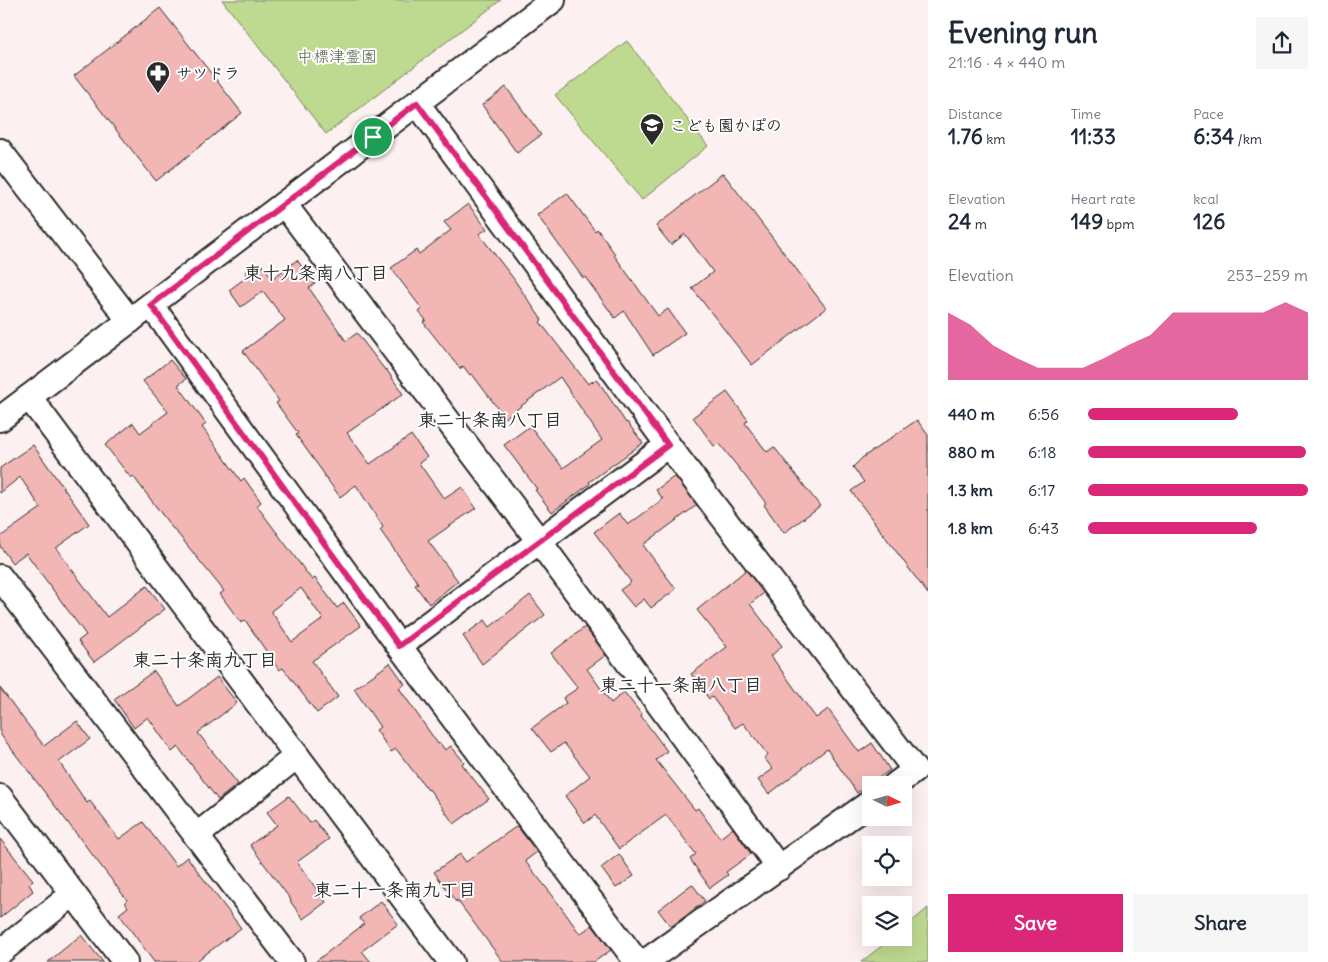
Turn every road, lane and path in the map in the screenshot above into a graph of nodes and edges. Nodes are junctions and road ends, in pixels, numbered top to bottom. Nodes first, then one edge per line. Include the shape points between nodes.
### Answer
1 (554, 0) edge
2 (417, 103) junction
3 (0, 151) edge
4 (284, 204) junction
5 (151, 305) junction
6 (130, 321) junction
7 (29, 397) junction
8 (0, 419) edge
9 (668, 445) junction
10 (539, 541) junction
11 (0, 577) edge
12 (399, 646) junction
13 (297, 756) junction
14 (907, 776) edge
15 (0, 797) edge
16 (862, 808) edge
17 (196, 836) junction
18 (779, 868) junction
19 (73, 894) junction
20 (0, 952) edge
21 (125, 962) edge
22 (292, 962) edge
23 (451, 962) edge
24 (637, 962) edge
25 (645, 962) edge

1 - 2 street
2 - 4 street
2 - 9 street
3 - 6 street
4 - 5 street
4 - 10 street
5 - 6 street
5 - 12 street
6 - 7 street
7 - 8 street
7 - 13 street
9 - 10 street
9 - 14 street via 915,770
10 - 12 street
10 - 18 street
11 - 17 street
12 - 24 street
13 - 17 street
13 - 23 street
15 - 19 street
16 - 18 street
17 - 22 street
18 - 25 street
19 - 20 street
19 - 21 street

